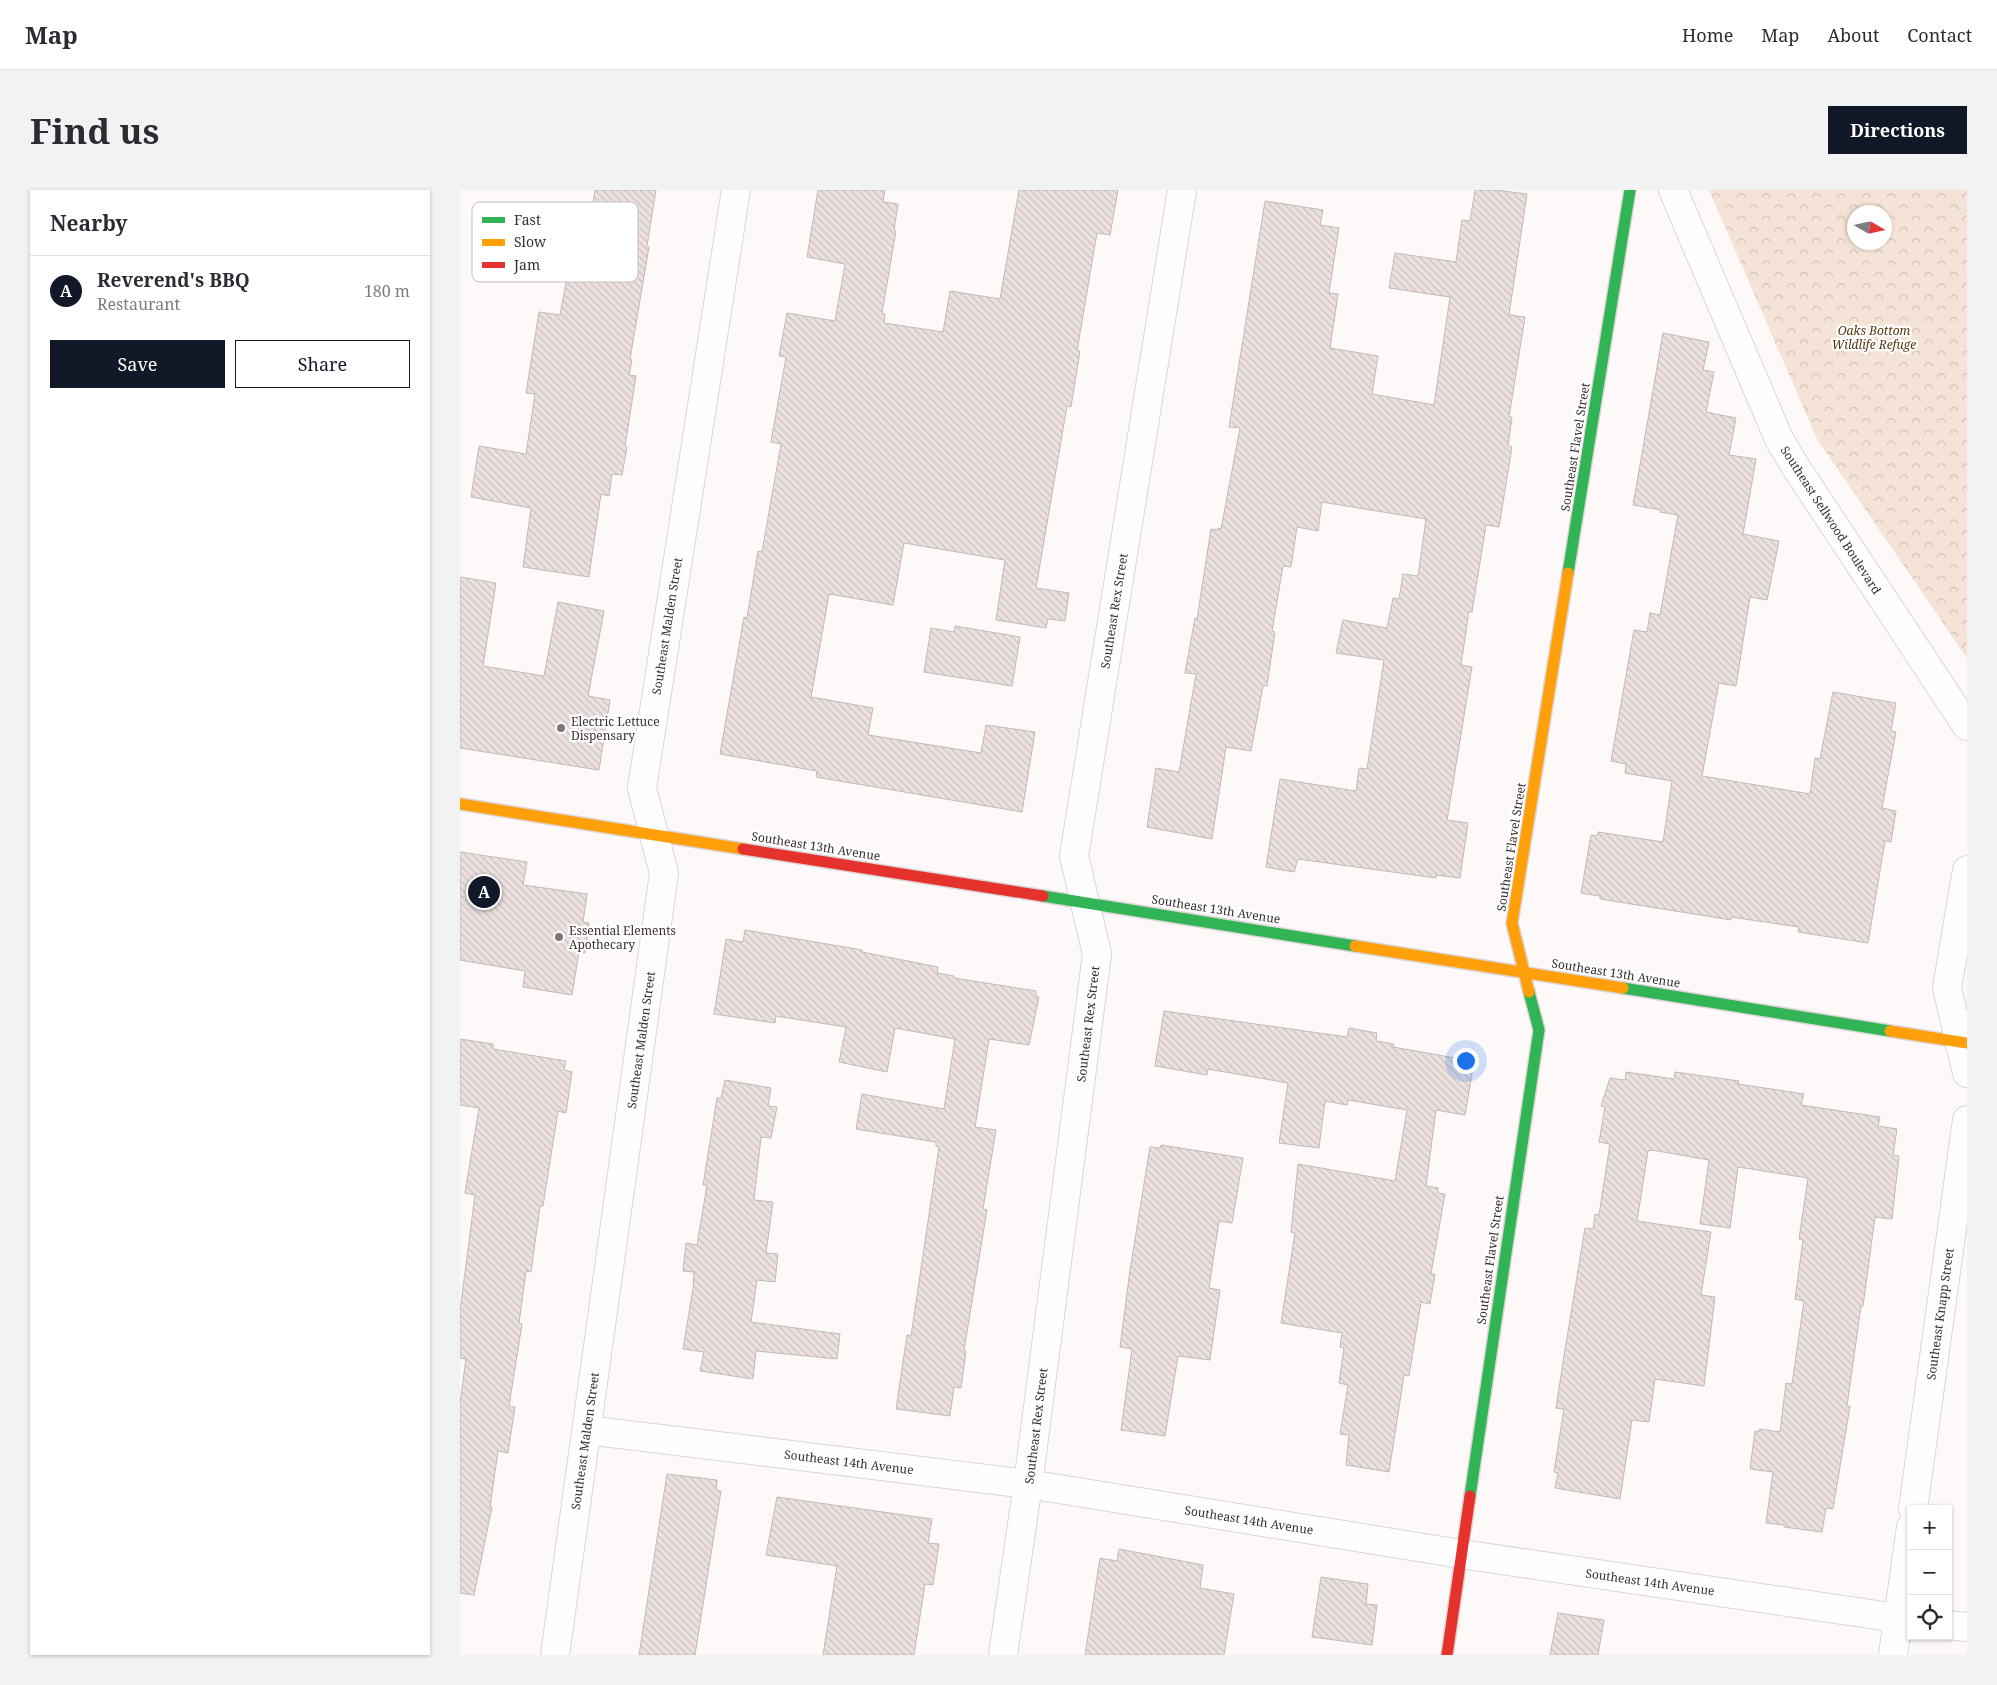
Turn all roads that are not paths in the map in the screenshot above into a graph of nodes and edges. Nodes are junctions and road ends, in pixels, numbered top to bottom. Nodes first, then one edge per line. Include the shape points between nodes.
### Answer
1 (736, 190) edge
2 (1182, 190) edge
3 (1630, 190) edge
4 (1673, 190) edge
5 (1967, 726) edge
6 (460, 804) edge
7 (655, 835) junction
8 (1967, 870) edge
9 (1084, 902) junction
10 (1526, 973) junction
11 (1963, 1043) edge
12 (1967, 1073) edge
13 (1967, 1120) edge
14 (587, 1430) junction
15 (1028, 1484) junction
16 (1914, 1505) edge
17 (1909, 1550) edge
18 (1460, 1554) junction
19 (1904, 1619) edge
20 (1952, 1625) edge
21 (1967, 1627) edge
22 (555, 1655) edge
23 (1003, 1655) edge
24 (1447, 1655) edge
25 (1893, 1655) edge

1 - 7 street, Southeast Malden Street via 642,788
2 - 9 street, Southeast Rex Street via 1074,856
3 - 10 street, Southeast Flavel Street via 1512,923
4 - 5 street, Southeast Sellwood Boulevard via 1779,439
6 - 7 street, Southeast 13th Avenue
7 - 9 street, Southeast 13th Avenue
7 - 14 street, Southeast Malden Street via 664,872
8 - 11 street via 1947,988
9 - 10 street, Southeast 13th Avenue
9 - 15 street, Southeast Rex Street via 1097,954
10 - 11 street, Southeast 13th Avenue
10 - 18 street, Southeast Flavel Street via 1538,1030
11 - 12 street
13 - 16 street, Southeast Knapp Street
14 - 15 street, Southeast 14th Avenue
14 - 22 street, Southeast Malden Street
15 - 18 street, Southeast 14th Avenue
15 - 23 street, Southeast Rex Street
17 - 19 street
18 - 19 street, Southeast 14th Avenue
18 - 24 street, Southeast Flavel Street
19 - 25 street
20 - 21 street

